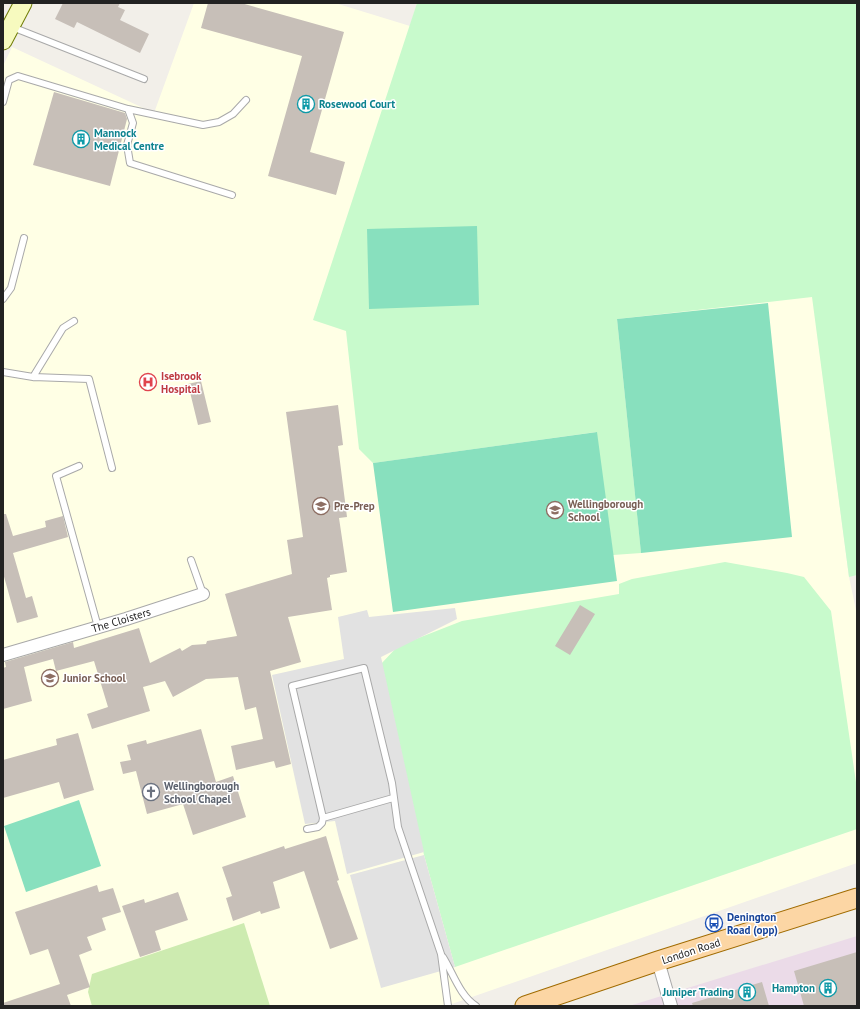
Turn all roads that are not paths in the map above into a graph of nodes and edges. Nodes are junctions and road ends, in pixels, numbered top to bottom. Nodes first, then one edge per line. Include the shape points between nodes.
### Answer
1 (23, 3) edge
2 (7, 34) edge
3 (144, 79) dead end
4 (246, 100) dead end
5 (3, 102) edge
6 (128, 109) junction
7 (232, 195) dead end
8 (24, 238) dead end
9 (3, 299) edge
10 (74, 321) dead end
11 (3, 372) edge
12 (33, 377) junction
13 (79, 466) dead end
14 (112, 468) dead end
15 (192, 560) dead end
16 (203, 594) joint
17 (98, 627) junction
18 (3, 655) edge
19 (393, 798) junction
20 (323, 818) junction
21 (307, 829) dead end
22 (857, 898) edge
23 (441, 954) junction
24 (658, 961) junction
25 (448, 1006) edge
26 (476, 1006) edge
27 (525, 1006) edge
28 (671, 1006) edge

1 - 2 main road
2 - 3 lane
4 - 6 lane via 233,114 219,122 203,125
5 - 6 lane via 9,80 18,76
6 - 7 lane via 133,123 128,145 130,163
8 - 9 lane via 11,288
10 - 12 lane via 63,328
11 - 12 lane
12 - 14 lane via 89,379
13 - 17 lane via 56,476
15 - 16 lane, The Cloisters
16 - 17 street, The Cloisters
17 - 18 street, The Cloisters
19 - 20 lane
19 - 20 lane via 392,782 364,668 292,686
19 - 23 lane via 398,827
20 - 21 lane via 318,827
22 - 24 main road, London Road
23 - 25 lane
23 - 26 lane via 469,1002
24 - 27 main road, London Road
24 - 28 street

